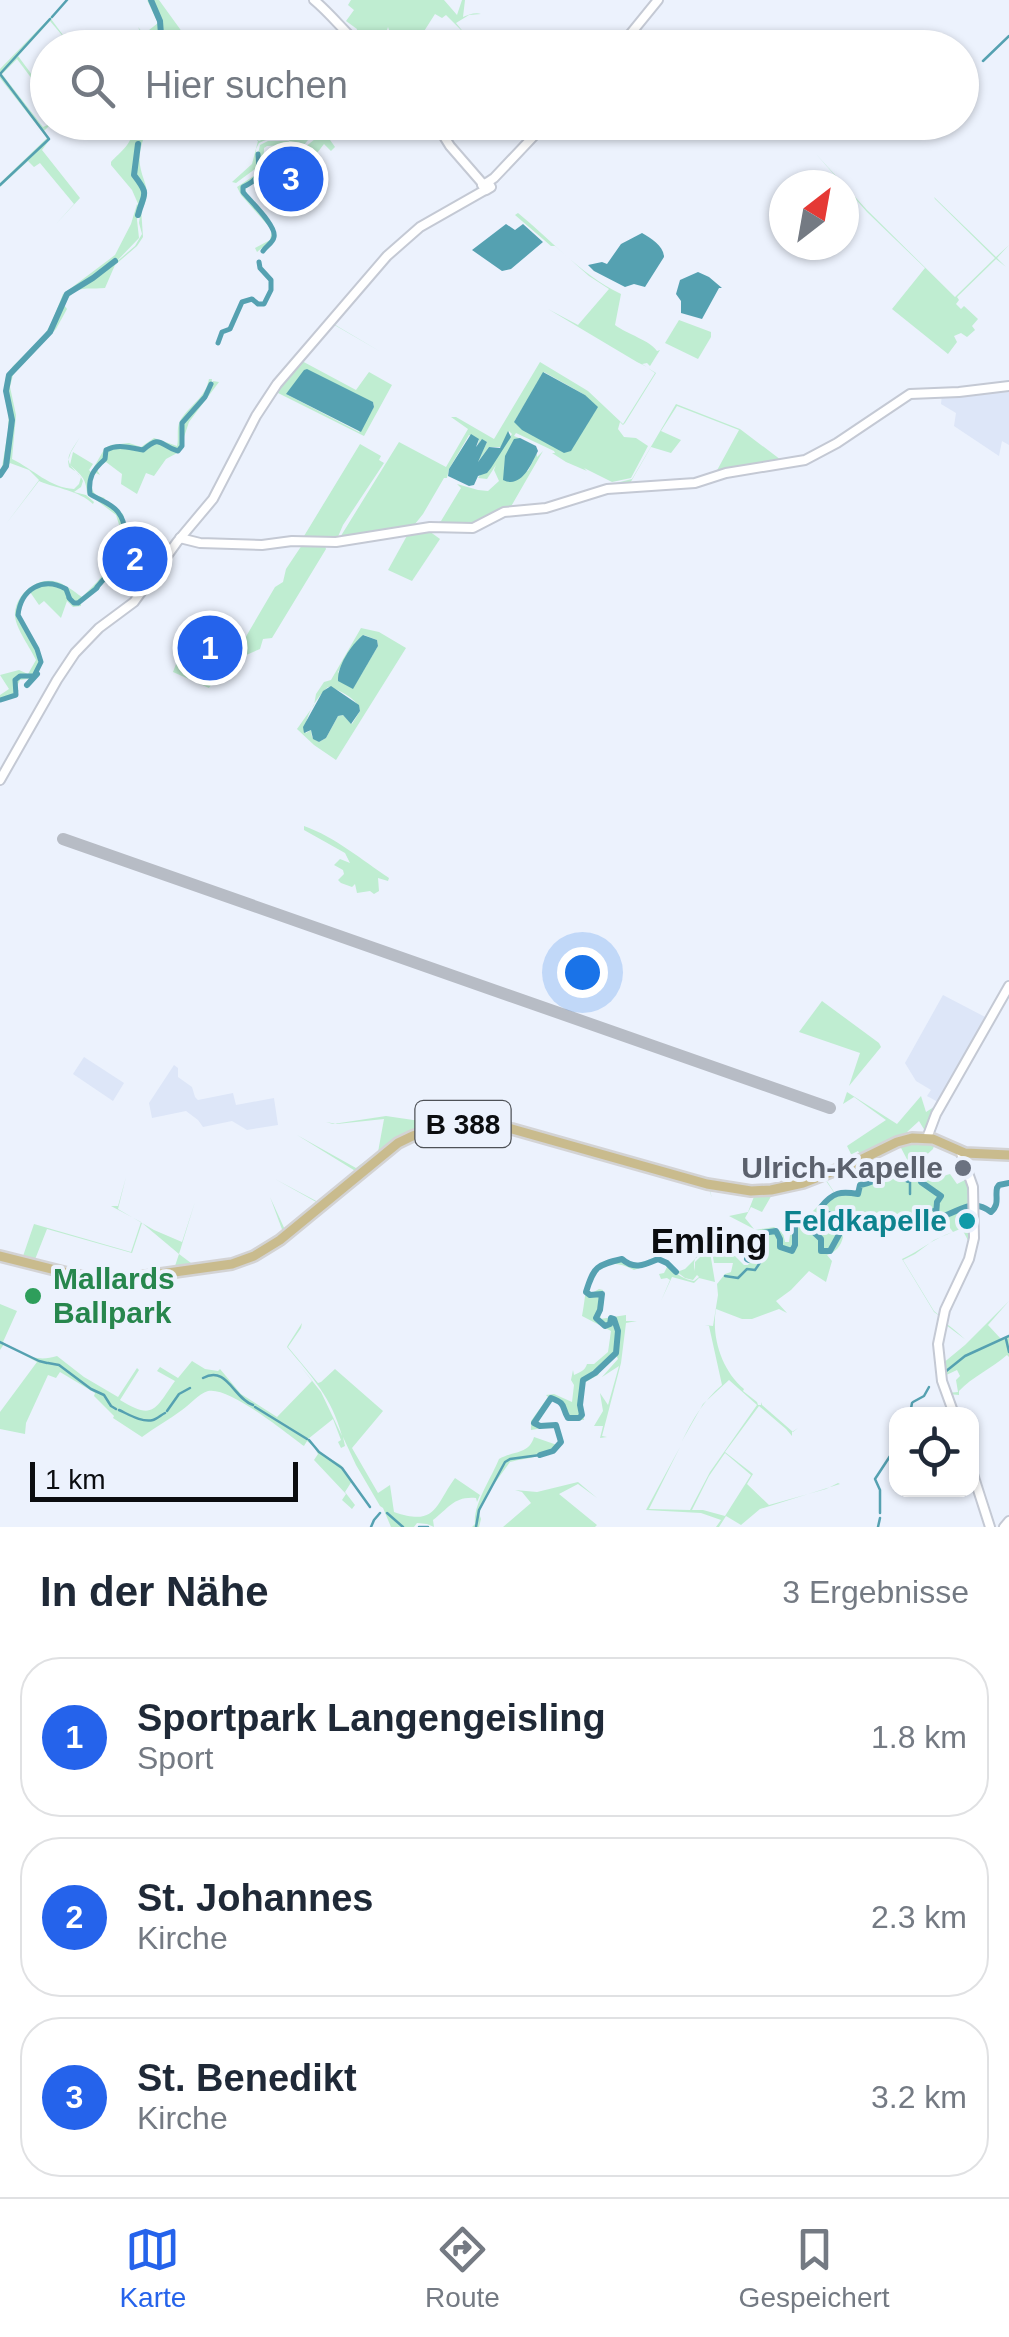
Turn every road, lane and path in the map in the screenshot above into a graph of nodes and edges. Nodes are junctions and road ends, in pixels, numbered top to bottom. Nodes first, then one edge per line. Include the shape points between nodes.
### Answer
1 (314, 0) edge
2 (658, 0) edge
3 (343, 30) edge
4 (634, 30) edge
5 (447, 140) edge
6 (529, 140) edge
7 (485, 184) junction
8 (1009, 386) edge
9 (180, 538) junction
10 (0, 780) edge
11 (1009, 986) edge
12 (927, 1138) junction
13 (961, 1153) junction
14 (1009, 1156) edge
15 (0, 1256) edge
16 (952, 1407) edge
17 (979, 1493) edge
18 (1009, 1521) edge
19 (990, 1527) edge
20 (1004, 1527) edge

1 - 3 main road
2 - 4 main road
5 - 7 main road
6 - 7 main road
7 - 9 main road via 420,227 375,269 266,400 210,503
8 - 9 main road via 910,394 810,459 702,481 606,490 553,507 504,512 470,529 430,527 265,545
9 - 10 main road via 134,602 75,653
11 - 12 main road
12 - 13 main road
12 - 15 main road, B 388 via 897,1142 795,1185 751,1191 512,1130 449,1125 393,1146 263,1251 238,1262 106,1282
13 - 14 main road
13 - 16 main road via 972,1182 975,1232 938,1344
17 - 19 main road
18 - 20 main road

